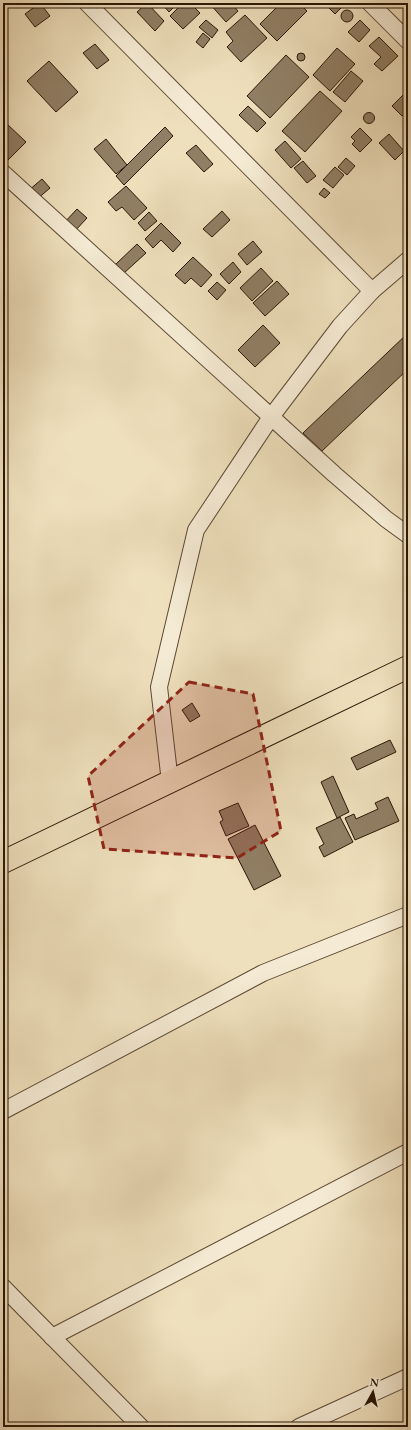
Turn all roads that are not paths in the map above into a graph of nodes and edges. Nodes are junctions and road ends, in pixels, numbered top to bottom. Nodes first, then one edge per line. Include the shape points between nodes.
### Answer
1 (87, 3) edge
2 (370, 3) edge
3 (408, 41) edge
4 (3, 173) edge
5 (408, 260) edge
6 (372, 291) junction
7 (271, 417) junction
8 (408, 535) edge
9 (408, 667) edge
10 (170, 782) junction
11 (3, 862) edge
12 (408, 915) edge
13 (3, 1111) edge
14 (408, 1152) edge
15 (3, 1287) edge
16 (52, 1337) junction
17 (408, 1377) edge
18 (141, 1427) edge
19 (299, 1427) edge

1 - 6 street
2 - 3 street
4 - 7 street
5 - 6 street
6 - 7 street via 340,326
7 - 8 street via 386,519
7 - 10 street via 196,530 159,687
9 - 10 main road
10 - 11 main road
12 - 13 street via 263,973
14 - 16 street
15 - 16 street
16 - 18 street
17 - 19 street

